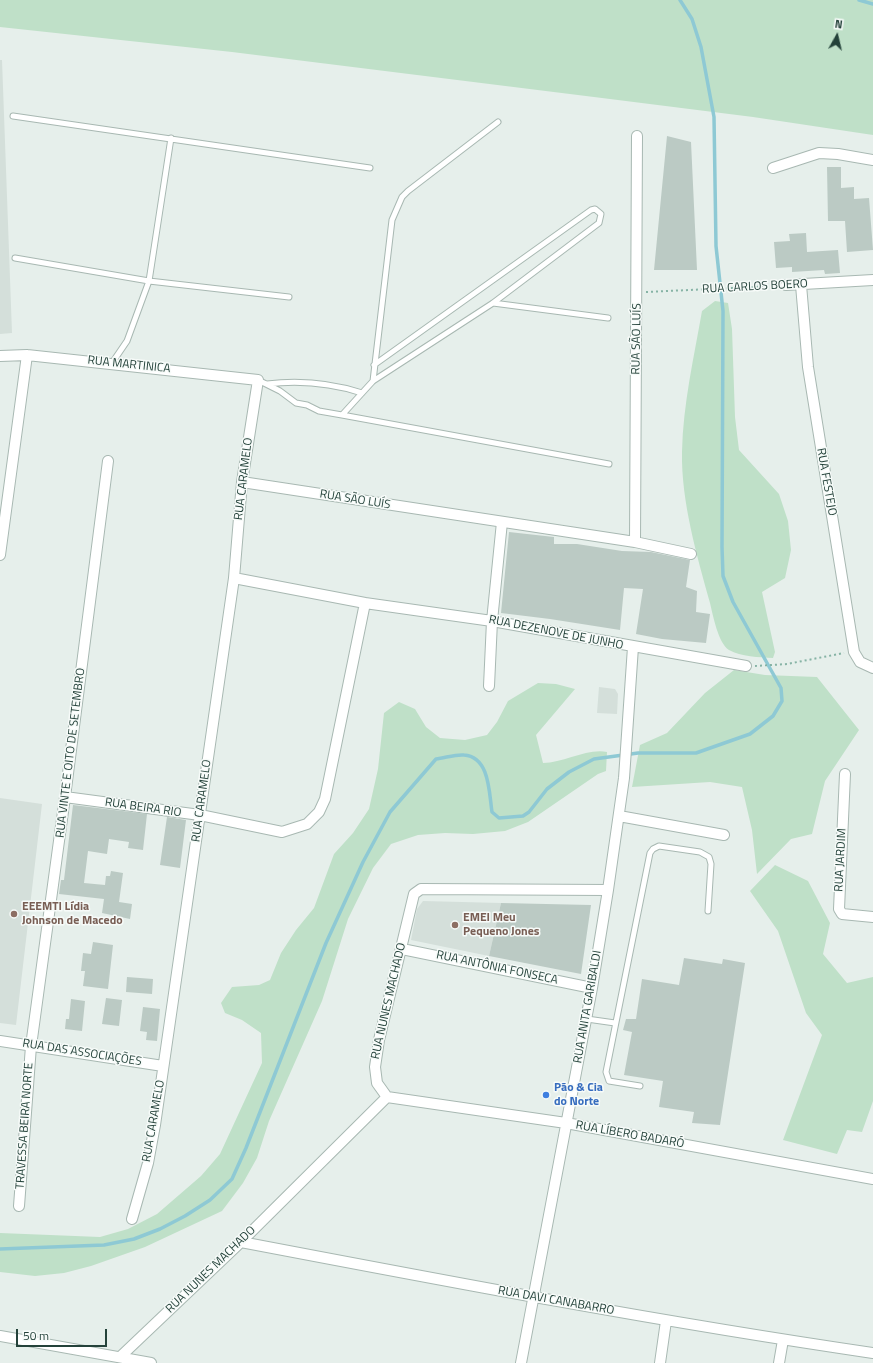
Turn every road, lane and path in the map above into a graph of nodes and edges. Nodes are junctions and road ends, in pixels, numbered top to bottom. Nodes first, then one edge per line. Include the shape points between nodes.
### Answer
1 (13, 116) dead end
2 (498, 122) dead end
3 (637, 136) dead end
4 (171, 138) junction
5 (873, 160) edge
6 (370, 168) dead end
7 (773, 168) dead end
8 (14, 258) dead end
9 (873, 280) edge
10 (149, 282) junction
11 (786, 285) joint
12 (801, 285) junction
13 (637, 292) junction
14 (289, 297) dead end
15 (493, 303) junction
16 (608, 318) dead end
17 (27, 355) junction
18 (0, 356) edge
19 (112, 363) junction
20 (374, 365) junction
21 (373, 381) junction
22 (262, 382) junction
23 (362, 393) junction
24 (342, 415) junction
25 (108, 461) dead end
26 (609, 464) dead end
27 (242, 482) junction
28 (502, 522) junction
29 (635, 542) junction
30 (691, 554) dead end
31 (0, 555) edge
32 (234, 578) junction
33 (365, 603) junction
34 (492, 621) junction
35 (633, 647) junction
36 (854, 652) junction
37 (746, 666) joint
38 (873, 668) edge
39 (489, 686) dead end
40 (845, 774) dead end
41 (65, 797) junction
42 (200, 815) junction
43 (619, 816) junction
44 (724, 835) dead end
45 (608, 890) junction
46 (708, 911) dead end
47 (873, 917) edge
48 (402, 949) junction
49 (592, 988) junction
50 (587, 1019) junction
51 (615, 1023) junction
52 (0, 1041) edge
53 (31, 1046) junction
54 (164, 1066) junction
55 (640, 1086) dead end
56 (387, 1097) junction
57 (566, 1123) junction
58 (873, 1178) edge
59 (19, 1206) dead end
60 (132, 1219) dead end
61 (241, 1242) junction
62 (533, 1298) junction
63 (666, 1321) junction
64 (0, 1336) edge
65 (783, 1340) junction
66 (873, 1352) edge
67 (120, 1357) junction
68 (102, 1359) edge
69 (151, 1363) edge
70 (521, 1363) edge
71 (660, 1363) edge
72 (779, 1363) edge
73 (871, 1363) edge

1 - 4 lane
2 - 20 lane via 408,191 396,208 389,238
3 - 13 street, RUA SÃO LUÍS
4 - 6 lane
4 - 10 lane
5 - 7 street via 838,154 819,154
8 - 10 lane
9 - 12 street, RUA CARLOS BOERO
10 - 14 lane
10 - 19 lane via 127,341
11 - 12 street, RUA CARLOS BOERO
11 - 13 path, RUA CARLOS BOERO
12 - 36 street, RUA FESTEJO via 809,374
13 - 29 street, RUA SÃO LUÍS
15 - 16 lane
15 - 20 lane via 599,223 601,217 598,211 591,210
15 - 21 lane
17 - 18 street, RUA MARTINICA
17 - 19 street, RUA MARTINICA
17 - 31 street
19 - 22 street, RUA MARTINICA
20 - 21 lane
21 - 23 lane
22 - 23 lane via 309,381
22 - 24 lane via 296,403
22 - 27 street, RUA CARAMELO
23 - 24 lane
24 - 26 lane
25 - 41 street, RUA VINTE E OITO DE SETEMBRO
27 - 28 street, RUA SÃO LUÍS
27 - 32 street, RUA CARAMELO
28 - 29 street, RUA SÃO LUÍS
28 - 34 street
29 - 30 street, RUA SÃO LUÍS
32 - 33 street, RUA DEZENOVE DE JUNHO
32 - 42 street, RUA CARAMELO
33 - 34 street, RUA DEZENOVE DE JUNHO
33 - 42 street, RUA BEIRA RIO via 325,799 319,812 307,824 282,832
34 - 35 street, RUA DEZENOVE DE JUNHO
34 - 39 street
35 - 37 street, RUA DEZENOVE DE JUNHO
35 - 43 street, RUA ANITA GARIBALDI
36 - 37 path via 787,664
36 - 38 street via 860,662
40 - 47 street, RUA JARDIM via 839,909 847,916
41 - 42 street, RUA BEIRA RIO
41 - 53 street, RUA VINTE E OITO DE SETEMBRO
42 - 54 street, RUA CARAMELO
43 - 44 street
43 - 45 street, RUA ANITA GARIBALDI
45 - 48 street, RUA NUNES MACHADO via 421,888 411,899
45 - 49 street, RUA ANITA GARIBALDI
46 - 51 lane via 711,864 708,857 700,852 659,846 653,849 650,853
48 - 49 street, RUA ANTÔNIA FONSECA
48 - 56 street, RUA NUNES MACHADO via 379,1040 375,1067 377,1083
49 - 50 street, RUA ANITA GARIBALDI
50 - 51 lane
50 - 57 street, RUA ANITA GARIBALDI
51 - 55 lane via 607,1077 609,1081
52 - 53 street, RUA DAS ASSOCIAÇÕES
53 - 54 street, RUA DAS ASSOCIAÇÕES
53 - 59 street, TRAVESSA BEIRA NORTE
54 - 60 street, RUA CARAMELO via 149,1157
56 - 57 street, RUA LÍBERO BADARÓ
56 - 61 street, RUA NUNES MACHADO
57 - 58 street, RUA LÍBERO BADARÓ
57 - 62 street, RUA ANITA GARIBALDI
61 - 62 street, RUA DAVI CANABARRO
61 - 67 street, RUA NUNES MACHADO
62 - 63 street, RUA DAVI CANABARRO
62 - 70 street, RUA ANITA GARIBALDI
63 - 65 street, RUA DAVI CANABARRO
63 - 71 street
64 - 68 street
65 - 66 street, RUA DAVI CANABARRO
65 - 72 street
66 - 73 street
67 - 68 street
67 - 69 street

